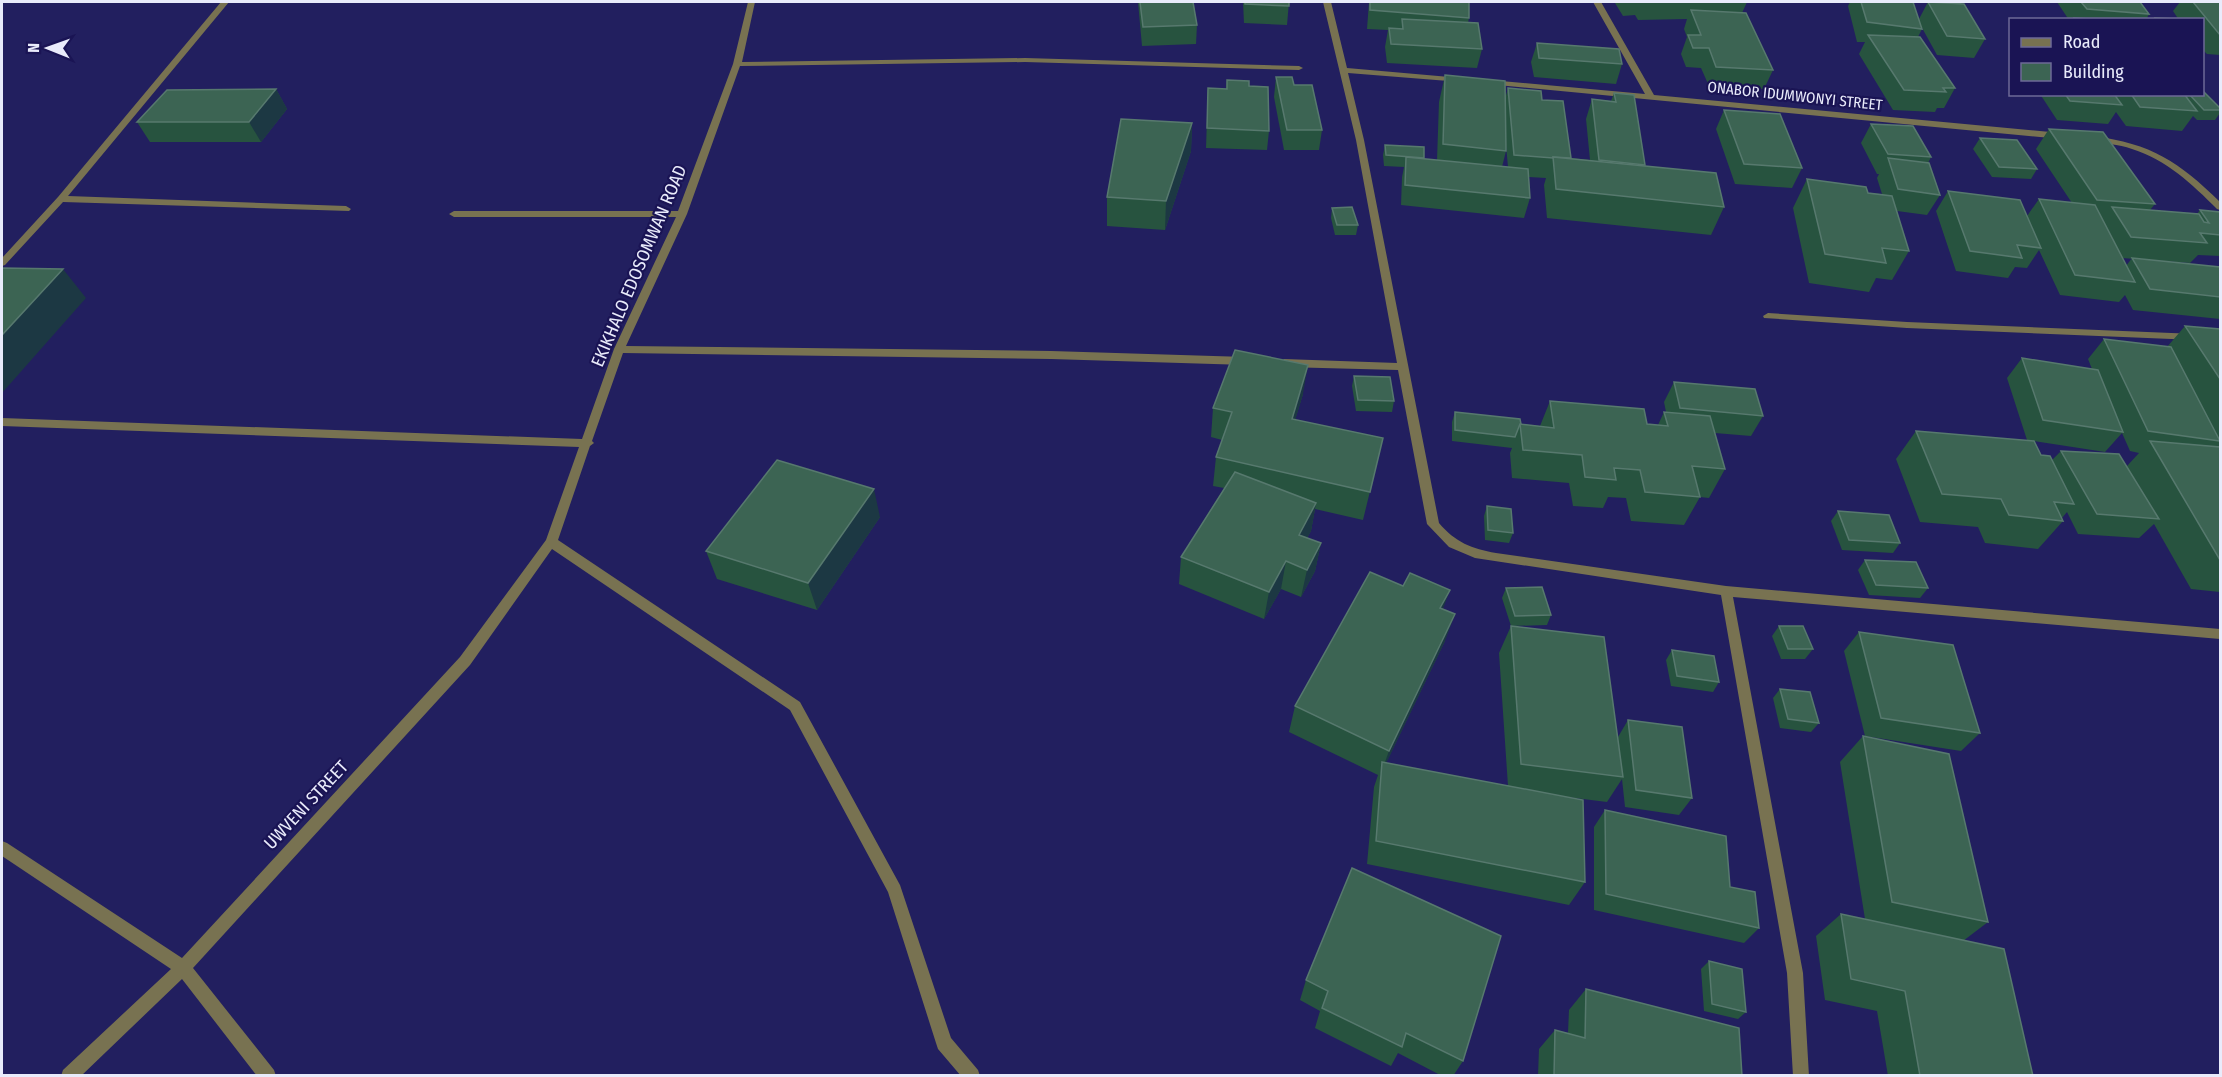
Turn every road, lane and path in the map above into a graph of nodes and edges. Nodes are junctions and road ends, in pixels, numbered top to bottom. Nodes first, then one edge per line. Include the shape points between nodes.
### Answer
1 (225, 2) edge
2 (751, 2) edge
3 (1327, 2) edge
4 (1597, 2) edge
5 (737, 64) junction
6 (1299, 68) dead end
7 (1345, 70) junction
8 (1650, 96) junction
9 (2077, 137) edge
10 (2088, 139) edge
11 (61, 199) junction
12 (2220, 207) edge
13 (346, 209) dead end
14 (454, 214) dead end
15 (682, 214) junction
16 (2, 263) edge
17 (1768, 316) dead end
18 (2220, 338) edge
19 (619, 349) junction
20 (1262, 362) edge
21 (1274, 362) edge
22 (1403, 367) junction
23 (2, 422) edge
24 (588, 443) junction
25 (551, 542) junction
26 (1726, 591) junction
27 (2220, 634) edge
28 (2, 848) edge
29 (183, 968) junction
30 (69, 1076) edge
31 (268, 1076) edge
32 (972, 1076) edge
33 (1801, 1076) edge

1 - 11 street
2 - 5 street, EKIKHALO EDOSOMWAN ROAD
3 - 7 street
4 - 8 street
5 - 6 street via 1025,60
5 - 15 street, EKIKHALO EDOSOMWAN ROAD
7 - 8 street, ONABOR IDUMWONYI STREET
7 - 22 street
8 - 9 street, ONABOR IDUMWONYI STREET
10 - 12 street via 2151,151 2185,173
11 - 13 street
11 - 16 street
14 - 15 street
15 - 19 street, EKIKHALO EDOSOMWAN ROAD
17 - 18 street
19 - 20 street
19 - 24 street, EKIKHALO EDOSOMWAN ROAD
21 - 22 street
22 - 26 street via 1433,524 1448,542 1471,554
23 - 24 street
24 - 25 street, EKIKHALO EDOSOMWAN ROAD
25 - 29 street, UWVENI STREET via 465,661
25 - 32 street via 795,706 895,890 944,1043
26 - 27 street
26 - 33 street via 1796,973
28 - 29 street
29 - 30 street, UWVENI STREET
29 - 31 street

